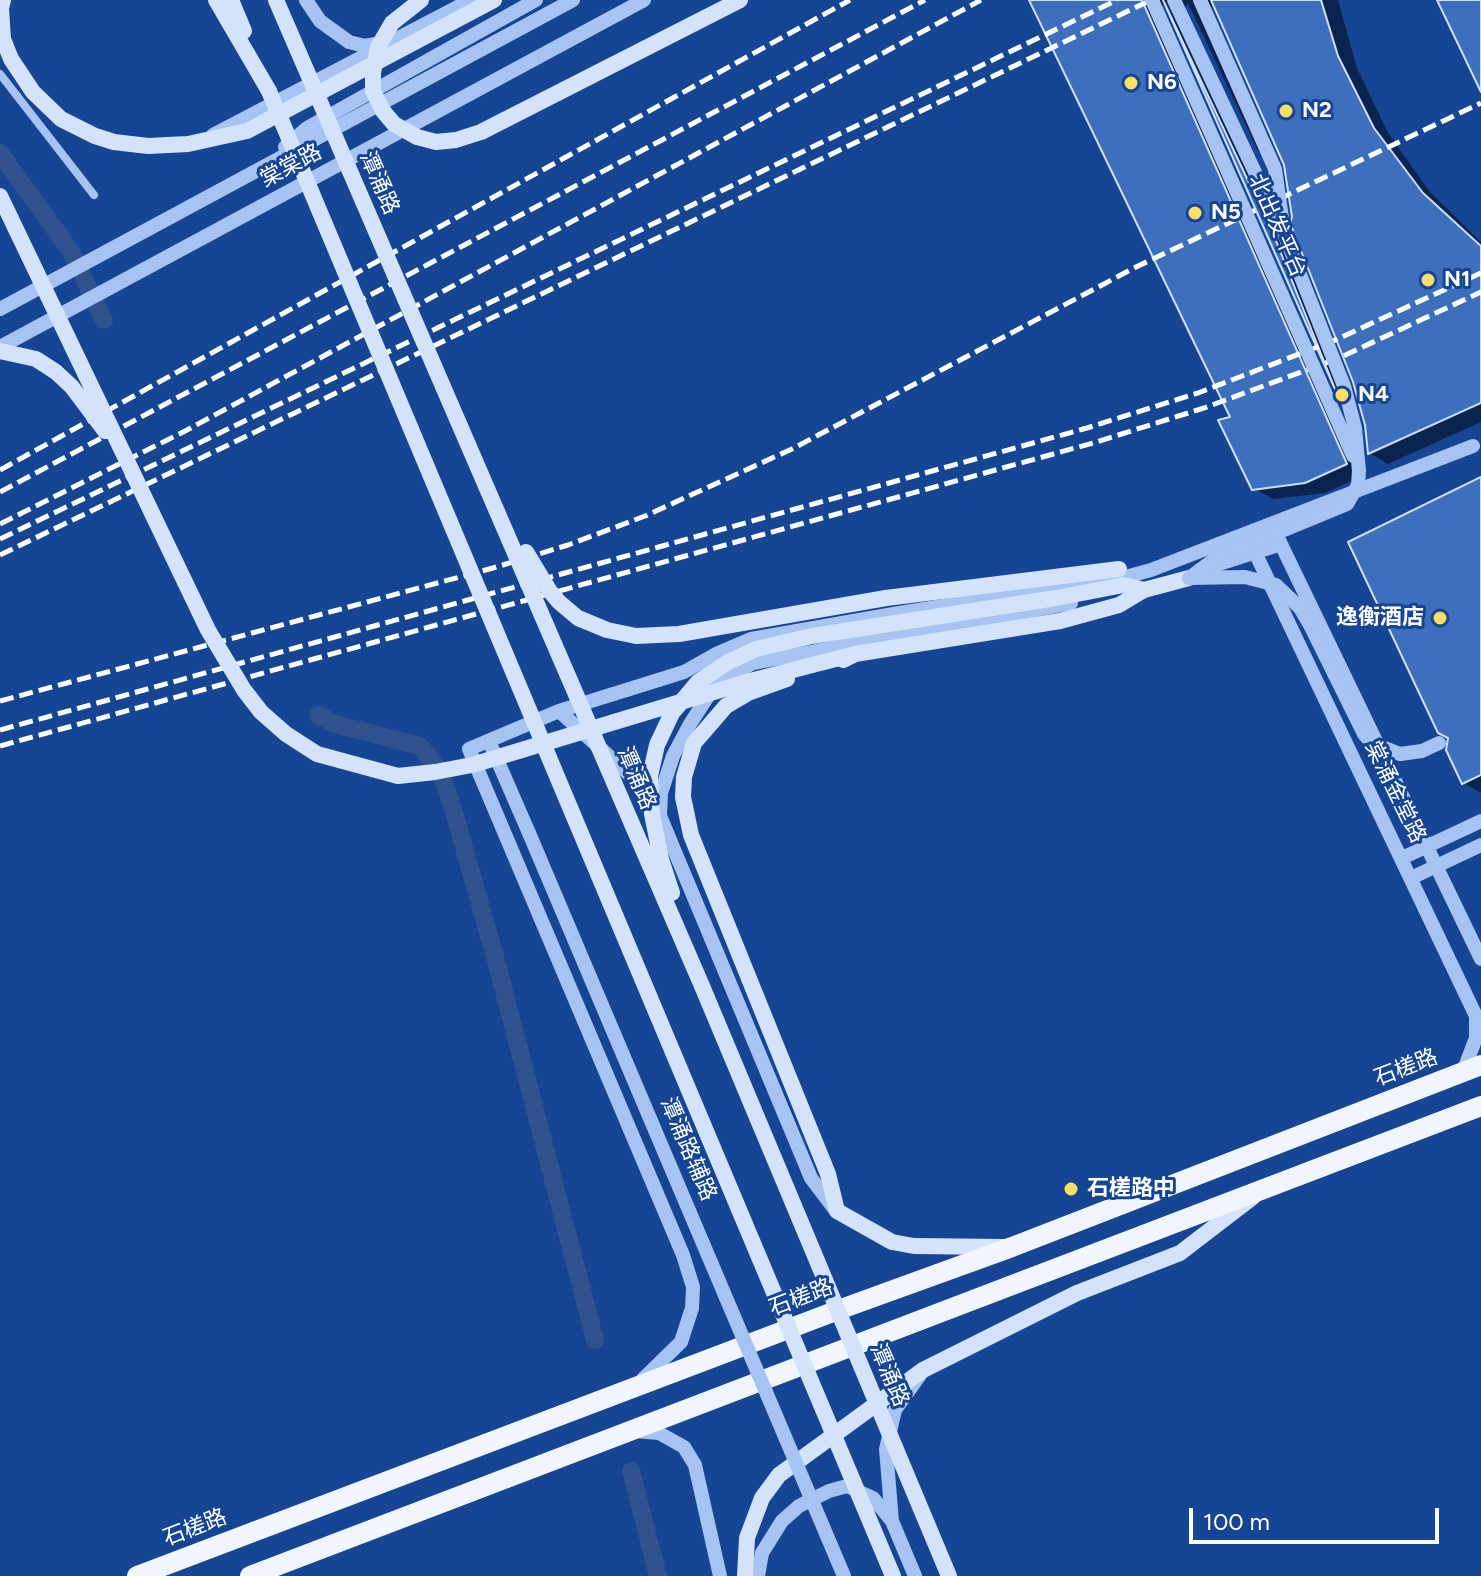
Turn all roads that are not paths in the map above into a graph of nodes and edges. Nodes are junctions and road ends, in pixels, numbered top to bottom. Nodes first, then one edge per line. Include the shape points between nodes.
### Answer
1 (3, 0) edge
2 (216, 0) edge
3 (231, 0) edge
4 (276, 0) edge
5 (306, 0) edge
6 (421, 0) edge
7 (471, 0) edge
8 (494, 0) edge
9 (536, 0) edge
10 (573, 0) edge
11 (644, 0) edge
12 (740, 0) edge
13 (1152, 0) edge
14 (1174, 0) edge
15 (1200, 0) edge
16 (419, 27) junction
17 (0, 74) edge
18 (269, 91) junction
19 (204, 140) junction
20 (261, 168) junction
21 (94, 195) dead end
22 (0, 196) edge
23 (1284, 234) junction
24 (0, 309) edge
25 (0, 349) edge
26 (1473, 446) dead end
27 (128, 467) junction
28 (1359, 471) junction
29 (488, 485) junction
30 (1273, 525) junction
31 (1247, 535) junction
32 (1281, 544) junction
33 (1255, 551) junction
34 (1193, 554) junction
35 (1119, 569) joint
36 (1189, 578) junction
37 (1144, 590) junction
38 (855, 654) junction
39 (559, 711) junction
40 (489, 741) junction
41 (1439, 743) dead end
42 (660, 816) junction
43 (1481, 821) edge
44 (1481, 845) edge
45 (1428, 846) junction
46 (1402, 858) junction
47 (1436, 866) junction
48 (1411, 878) junction
49 (1481, 959) edge
50 (702, 986) junction
51 (1472, 1068) edge
52 (1481, 1106) edge
53 (1263, 1190) junction
54 (837, 1211) junction
55 (1012, 1247) junction
56 (923, 1370) junction
57 (634, 1387) junction
58 (631, 1430) junction
59 (892, 1521) junction
60 (137, 1576) edge
61 (250, 1576) edge
62 (720, 1576) edge
63 (745, 1576) edge
64 (758, 1576) edge
65 (844, 1576) edge
66 (893, 1576) edge
67 (915, 1576) edge
68 (949, 1576) edge

1 - 19 main road via 3,39 11,59 33,92 61,119 114,142 148,146
2 - 18 main road
3 - 18 main road
4 - 29 main road, 潭涌路, bridge
5 - 16 street via 334,32 365,46
6 - 12 main road, bridge via 392,23 378,47 373,91 394,124 436,142 481,132
7 - 16 street
8 - 19 main road, bridge via 247,131
9 - 20 street, bridge via 307,128
10 - 20 street, 棠棠路
11 - 25 street, 棠棠路
13 - 28 street, 北出发平台, bridge
14 - 23 street, 北出发平台, bridge
15 - 23 street, 北出发平台, bridge via 1275,169
16 - 19 street
17 - 21 street
18 - 66 main road, bridge
20 - 24 street, 棠棠路
22 - 27 main road, bridge
23 - 28 street, 北出发平台, bridge via 1344,386
25 - 27 main road, bridge via 36,359 56,372 96,418
26 - 30 street
27 - 38 main road, bridge via 208,630 244,690 286,734 317,754 348,764 398,776 472,765
28 - 36 street, 北出发平台, bridge via 1347,504 1216,558
29 - 35 main road, bridge via 559,602 578,618 636,636
29 - 50 main road, 潭涌路, bridge
30 - 31 street
30 - 32 street, 棠涌金堂路
31 - 33 street, 棠涌金堂路
31 - 34 street
32 - 33 street
32 - 45 street, 棠涌金堂路
33 - 42 street via 1107,596 753,663 716,684 690,724 673,756
33 - 46 street, 棠涌金堂路
34 - 35 street
34 - 39 street via 1122,578 751,639 684,672
36 - 37 main road
36 - 41 street, bridge via 1245,577 1276,585 1300,608 1353,716 1372,743 1400,754
37 - 38 main road via 1119,605 1060,621
37 - 50 main road, bridge via 1124,585 812,636 756,649 698,682 672,713 650,776 661,859
38 - 54 main road, bridge via 772,683 726,706 694,743 683,797 691,835 828,1174
39 - 40 street
39 - 42 street via 632,777
40 - 57 street via 469,749 693,1287 681,1342
40 - 65 street, 潭涌路辅路, bridge
42 - 54 street via 811,1178
43 - 45 street
44 - 47 street
45 - 46 street
45 - 47 street, 棠涌金堂路
46 - 48 street, 棠涌金堂路
47 - 48 street
47 - 49 street, 棠涌金堂路
48 - 51 street, 棠涌金堂路 via 1476,1016
50 - 68 main road, 潭涌路, bridge
51 - 55 main road, 石槎路
52 - 53 main road
53 - 56 main road via 1180,1253 1077,1293
53 - 58 main road
54 - 55 main road via 892,1242
55 - 57 main road, 石槎路
56 - 59 street via 895,1410 886,1449
56 - 63 main road via 779,1475 762,1498 747,1538
57 - 60 main road, 石槎路
58 - 61 main road
58 - 62 street via 659,1433 684,1447 695,1465
59 - 64 street via 873,1498 847,1486 829,1491 782,1521 762,1553
59 - 67 street

